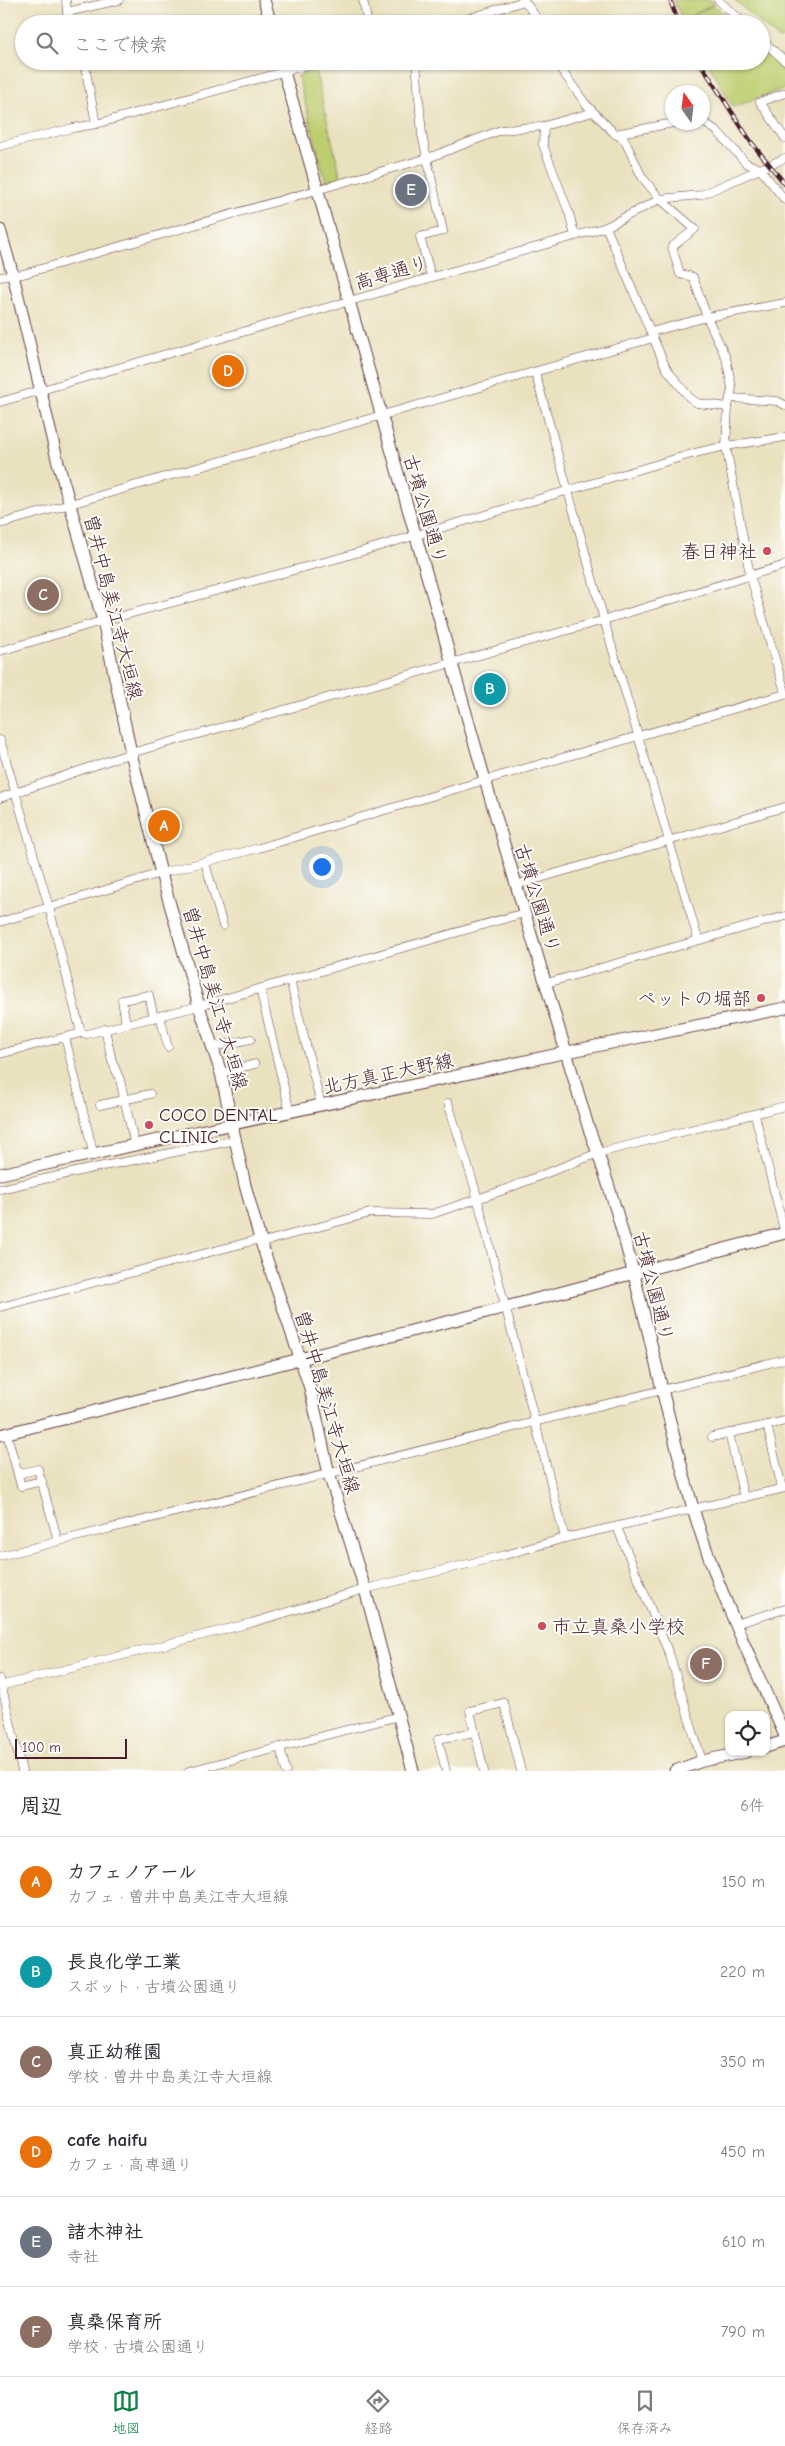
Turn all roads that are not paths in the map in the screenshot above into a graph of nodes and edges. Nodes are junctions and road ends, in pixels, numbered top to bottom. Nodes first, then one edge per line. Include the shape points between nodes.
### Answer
1 (66, 0) edge
2 (119, 0) edge
3 (264, 0) edge
4 (363, 0) edge
5 (524, 0) edge
6 (718, 0) edge
7 (67, 12) junction
8 (68, 15) edge
9 (268, 15) edge
10 (366, 15) edge
11 (478, 15) edge
12 (535, 15) edge
13 (735, 15) edge
14 (770, 48) edge
15 (785, 62) edge
16 (86, 70) edge
17 (283, 70) edge
18 (294, 70) edge
19 (417, 70) edge
20 (562, 70) edge
21 (284, 73) junction
22 (785, 93) edge
23 (593, 112) junction
24 (96, 124) junction
25 (665, 125) edge
26 (544, 126) junction
27 (710, 126) edge
28 (615, 134) junction
29 (785, 138) edge
30 (0, 146) edge
31 (428, 158) junction
32 (785, 158) edge
33 (760, 169) junction
34 (318, 191) junction
35 (660, 198) junction
36 (785, 200) edge
37 (606, 227) junction
38 (0, 230) edge
39 (575, 236) junction
40 (13, 275) junction
41 (431, 276) junction
42 (0, 277) edge
43 (350, 302) junction
44 (785, 303) edge
45 (707, 317) junction
46 (652, 335) junction
47 (535, 372) junction
48 (41, 391) junction
49 (731, 398) junction
50 (0, 402) edge
51 (785, 405) edge
52 (728, 406) junction
53 (381, 416) junction
54 (785, 437) edge
55 (726, 446) junction
56 (570, 492) junction
57 (69, 506) junction
58 (0, 524) edge
59 (415, 534) junction
60 (785, 565) edge
61 (750, 575) junction
62 (604, 620) junction
63 (103, 621) junction
64 (0, 651) edge
65 (452, 662) junction
66 (785, 693) edge
67 (640, 736) junction
68 (0, 740) edge
69 (131, 754) junction
70 (485, 780) junction
71 (15, 791) junction
72 (0, 798) edge
73 (785, 807) edge
74 (669, 840) junction
75 (205, 862) junction
76 (161, 873) junction
77 (516, 885) junction
78 (49, 907) junction
79 (524, 912) junction
80 (785, 916) edge
81 (0, 922) edge
82 (223, 926) dead end
83 (698, 939) junction
84 (290, 980) junction
85 (547, 983) junction
86 (260, 989) junction
87 (199, 1006) junction
88 (785, 1008) edge
89 (157, 1017) junction
90 (126, 1024) junction
91 (105, 1029) junction
92 (81, 1033) junction
93 (65, 1037) junction
94 (251, 1038) dead end
95 (168, 1047) dead end
96 (213, 1047) junction
97 (567, 1052) junction
98 (0, 1054) edge
99 (255, 1064) dead end
100 (221, 1073) junction
101 (150, 1094) dead end
102 (124, 1100) junction
103 (448, 1103) dead end
104 (100, 1105) dead end
105 (321, 1105) junction
106 (785, 1106) edge
107 (290, 1112) junction
108 (756, 1115) junction
109 (233, 1124) junction
110 (237, 1140) junction
111 (135, 1146) junction
112 (598, 1153) junction
113 (94, 1156) junction
114 (0, 1174) edge
115 (0, 1189) edge
116 (478, 1200) junction
117 (785, 1233) edge
118 (260, 1240) junction
119 (633, 1272) junction
120 (0, 1307) edge
121 (506, 1307) junction
122 (300, 1357) junction
123 (785, 1359) edge
124 (663, 1390) junction
125 (785, 1421) edge
126 (535, 1422) junction
127 (767, 1425) junction
128 (729, 1433) junction
129 (3, 1435) edge
130 (712, 1437) dead end
131 (18, 1474) junction
132 (329, 1474) junction
133 (42, 1481) junction
134 (784, 1488) edge
135 (744, 1498) junction
136 (694, 1510) junction
137 (618, 1527) junction
138 (565, 1538) junction
139 (58, 1541) junction
140 (0, 1556) edge
141 (365, 1589) junction
142 (785, 1609) edge
143 (735, 1624) junction
144 (1, 1683) edge
145 (399, 1716) junction
146 (475, 1732) junction
147 (785, 1736) edge
148 (785, 1741) edge
149 (770, 1746) edge
150 (280, 1747) junction
151 (726, 1756) edge
152 (702, 1761) junction
153 (22, 1771) edge
154 (189, 1771) edge
155 (286, 1771) edge
156 (413, 1771) edge
157 (446, 1771) edge
158 (484, 1771) edge
159 (521, 1771) edge
160 (675, 1771) edge

1 - 7 street
2 - 7 street
3 - 9 street
4 - 10 street
5 - 11 street
5 - 12 street
6 - 13 street
7 - 8 street
14 - 15 street
16 - 24 street
17 - 21 street, 古墳公園通り
18 - 21 street
19 - 31 street via 422,135
20 - 23 street
21 - 24 street
21 - 34 street, 古墳公園通り
22 - 29 street via 760,102
23 - 26 street
23 - 28 street
24 - 30 street
25 - 28 street
26 - 31 street via 501,130
26 - 39 street via 543,145
27 - 33 street via 746,164
28 - 35 street via 624,139 642,177
31 - 34 street
31 - 41 street via 443,231 420,237
32 - 33 street, 高専通り
33 - 35 street, 高専通り via 701,195
33 - 36 street
34 - 40 street
34 - 43 street, 古墳公園通り
35 - 37 street, 高専通り
35 - 45 street via 695,229 672,247 680,274 693,277
37 - 39 street, 高専通り
37 - 46 street
38 - 40 street, 曽井中島美江寺大垣線
39 - 41 street, 高専通り
40 - 42 street
40 - 48 street, 曽井中島美江寺大垣線
41 - 43 street, 高専通り
43 - 48 street, 高専通り
43 - 53 street, 古墳公園通り
44 - 45 street
45 - 46 street
45 - 49 street via 726,358
46 - 47 street
46 - 52 street via 666,368 689,398 697,403
47 - 53 street
47 - 56 street
48 - 50 street, 高専通り
48 - 57 street, 曽井中島美江寺大垣線
49 - 51 street via 777,401
49 - 52 street
52 - 55 street
53 - 57 street
53 - 59 street, 古墳公園通り
54 - 55 street
55 - 56 street
55 - 61 street
56 - 59 street
56 - 62 street
57 - 58 street
57 - 63 street, 曽井中島美江寺大垣線
59 - 63 street via 321,563
59 - 65 street, 古墳公園通り
60 - 61 street
61 - 62 street
61 - 66 street
62 - 65 street
62 - 67 street
63 - 64 street
63 - 69 street, 曽井中島美江寺大垣線
65 - 69 street
65 - 70 street, 古墳公園通り
66 - 67 street
67 - 70 street
67 - 74 street
68 - 71 street
69 - 71 street
69 - 76 street, 曽井中島美江寺大垣線
70 - 75 street
70 - 77 street, 古墳公園通り
71 - 72 street
71 - 78 street
73 - 74 street
74 - 77 street
74 - 83 street
75 - 76 street
75 - 82 street
76 - 78 street
76 - 87 street, 曽井中島美江寺大垣線
77 - 79 street, 古墳公園通り
78 - 81 street
78 - 92 street
79 - 84 street
79 - 85 street, 古墳公園通り
80 - 83 street
83 - 85 street
84 - 86 street
84 - 105 street
85 - 97 street, 古墳公園通り
86 - 87 street
86 - 107 street
87 - 89 street
87 - 96 street, 曽井中島美江寺大垣線
88 - 97 street, 北方真正大野線
89 - 90 street
89 - 90 street via 149,995 122,1000
89 - 95 street
90 - 91 street
91 - 92 street
91 - 102 street
92 - 93 street
93 - 98 street
93 - 113 street
94 - 96 street
96 - 100 street, 曽井中島美江寺大垣線
97 - 105 street, 北方真正大野線
97 - 112 street, 古墳公園通り
99 - 100 street
100 - 109 street, 曽井中島美江寺大垣線
101 - 102 street
102 - 104 street
102 - 111 street
103 - 116 street
105 - 107 street, 北方真正大野線
106 - 108 street
107 - 109 street, 北方真正大野線
108 - 112 street
108 - 117 street
109 - 110 street, 曽井中島美江寺大垣線
109 - 111 street, 北方真正大野線
110 - 115 street
110 - 118 street, 曽井中島美江寺大垣線
111 - 113 street, 北方真正大野線
112 - 116 street
112 - 119 street, 古墳公園通り via 609,1181
113 - 114 street, 北方真正大野線
116 - 118 street via 432,1214 370,1214 267,1241
116 - 121 street
117 - 119 street
118 - 120 street
118 - 122 street, 曽井中島美江寺大垣線
119 - 121 street
119 - 124 street, 古墳公園通り
121 - 122 street
121 - 126 street
122 - 129 street
122 - 132 street, 曽井中島美江寺大垣線
123 - 124 street
124 - 126 street
124 - 136 street, 古墳公園通り
125 - 127 street
126 - 132 street
126 - 138 street
127 - 128 street
127 - 134 street
128 - 130 street
128 - 135 street
129 - 131 street
131 - 133 street via 38,1469
131 - 133 street via 21,1486
132 - 139 street
132 - 141 street, 曽井中島美江寺大垣線
133 - 139 street
134 - 135 street
135 - 136 street
136 - 137 street
136 - 143 street, 古墳公園通り
137 - 138 street
137 - 152 street via 670,1656
138 - 141 street
139 - 140 street
141 - 144 street via 242,1625
141 - 145 street, 曽井中島美江寺大垣線
142 - 143 street
143 - 147 street, 古墳公園通り
144 - 153 street
145 - 150 street
145 - 156 street, 曽井中島美江寺大垣線
146 - 157 street via 438,1738
146 - 158 street
146 - 159 street via 470,1711 504,1703
148 - 149 street
150 - 154 street
150 - 155 street
151 - 152 street
152 - 160 street

